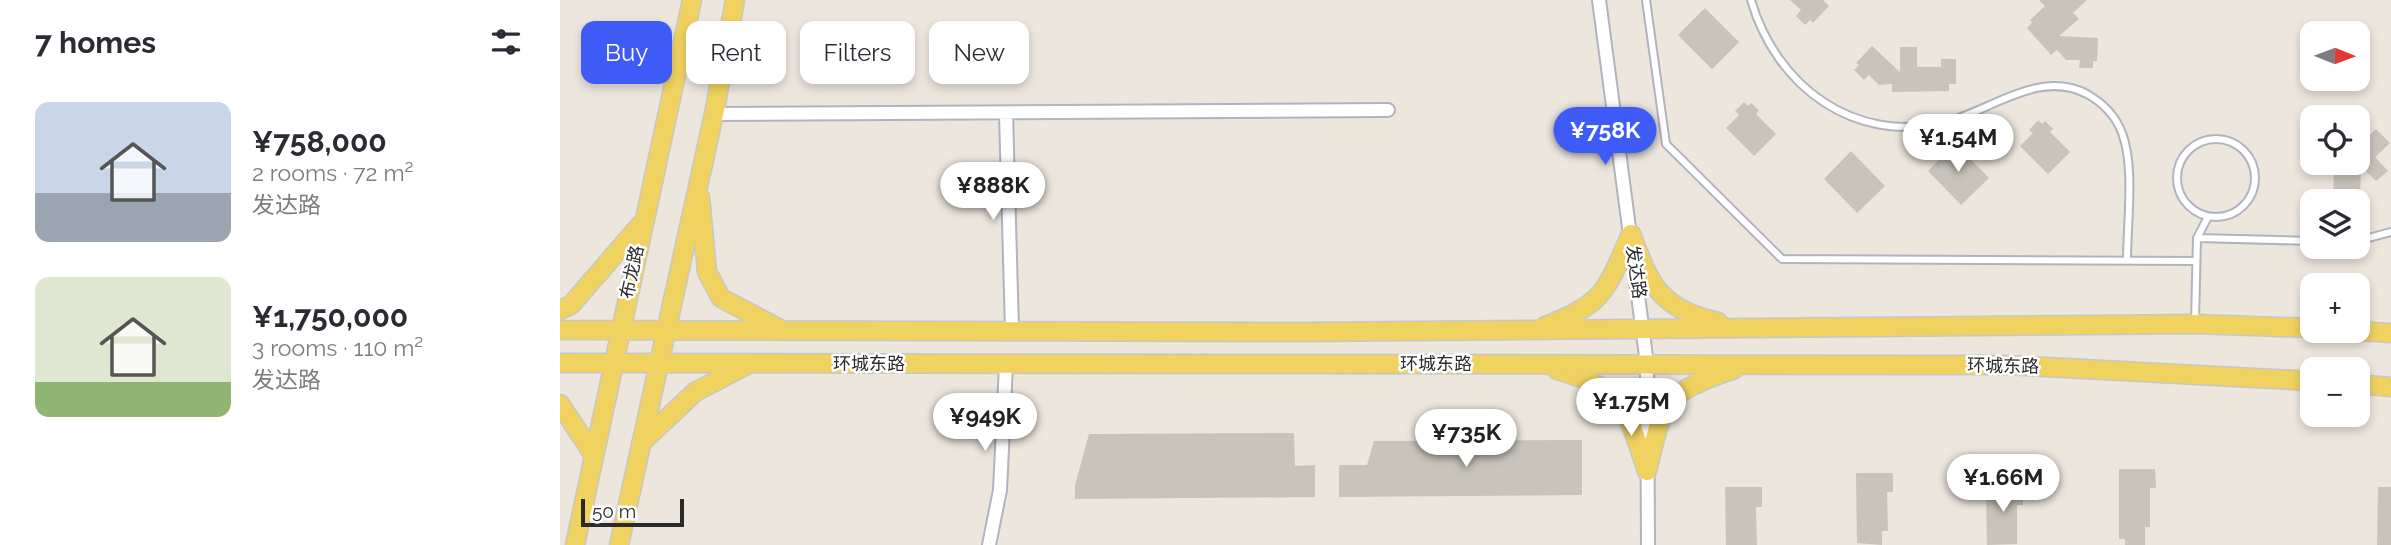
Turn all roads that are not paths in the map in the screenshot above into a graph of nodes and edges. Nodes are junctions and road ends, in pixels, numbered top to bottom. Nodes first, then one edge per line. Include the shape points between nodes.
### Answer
1 (692, 0) edge
2 (735, 0) edge
3 (1599, 0) edge
4 (1646, 0) edge
5 (1751, 0) edge
6 (1388, 110) dead end
7 (714, 114) junction
8 (1006, 114) junction
9 (699, 181) junction
10 (2208, 217) junction
11 (643, 221) junction
12 (2391, 232) edge
13 (1631, 234) junction
14 (2197, 238) junction
15 (2370, 238) edge
16 (2300, 241) edge
17 (2127, 260) junction
18 (2196, 261) junction
19 (560, 310) edge
20 (2195, 324) junction
21 (2300, 328) edge
22 (1744, 329) junction
23 (560, 330) edge
24 (619, 330) junction
25 (1012, 330) junction
26 (1533, 330) junction
27 (1644, 330) junction
28 (665, 331) junction
29 (783, 331) junction
30 (2370, 332) edge
31 (2391, 333) edge
32 (560, 363) edge
33 (612, 363) junction
34 (659, 364) junction
35 (750, 364) junction
36 (1538, 364) junction
37 (1647, 364) junction
38 (1747, 364) junction
39 (1006, 365) junction
40 (2300, 380) edge
41 (2370, 385) edge
42 (2391, 387) edge
43 (560, 404) edge
44 (642, 442) junction
45 (593, 454) junction
46 (1647, 471) junction
47 (575, 545) edge
48 (620, 545) edge
49 (989, 545) edge
50 (1648, 545) edge

1 - 11 main road, 布龙路
2 - 7 main road
3 - 13 street, 发达路
4 - 17 lane via 1666,144 1782,259
5 - 17 lane via 1777,59 1823,103 1852,117 1914,126 1946,122 2034,88 2057,86 2091,96 2116,122 2125,144
6 - 8 street
7 - 8 street
7 - 9 main road
8 - 25 street
9 - 28 main road
9 - 29 main road via 707,272 721,298
10 - 10 lane via 2232,214 2255,187 2253,162 2225,139 2201,142 2182,158 2178,170 2180,194 2196,212
10 - 14 lane
11 - 19 main road via 571,305
11 - 24 main road, 布龙路
12 - 15 lane
13 - 22 main road via 1646,274 1664,299 1690,315
13 - 26 main road via 1596,301 1577,314
13 - 27 street, 发达路
14 - 16 lane
14 - 18 lane
17 - 18 lane
18 - 20 lane
20 - 21 main road, 环城东路
20 - 22 main road, 环城东路
22 - 27 main road, 环城东路
23 - 24 main road, 环城东路
24 - 28 main road, 环城东路
24 - 33 main road, 布龙路
25 - 26 main road, 环城东路
25 - 29 main road, 环城东路
26 - 27 main road, 环城东路
27 - 37 street, 发达路
28 - 29 main road, 环城东路
28 - 34 main road
30 - 31 main road
32 - 33 main road, 环城东路
33 - 34 main road, 环城东路
33 - 45 main road, 布龙路
34 - 35 main road, 环城东路
34 - 44 main road
35 - 39 main road, 环城东路
35 - 44 main road via 695,392
36 - 37 main road, 环城东路
36 - 39 main road, 环城东路
36 - 46 main road via 1589,379 1615,396 1626,412
37 - 38 main road, 环城东路
37 - 46 street, 发达路
38 - 40 main road, 环城东路 via 2008,365
38 - 46 main road via 1690,384 1674,396 1659,422
39 - 49 street via 1000,490
41 - 42 main road
43 - 45 main road
44 - 48 main road
45 - 47 main road, 布龙路
46 - 50 street, 发达路

